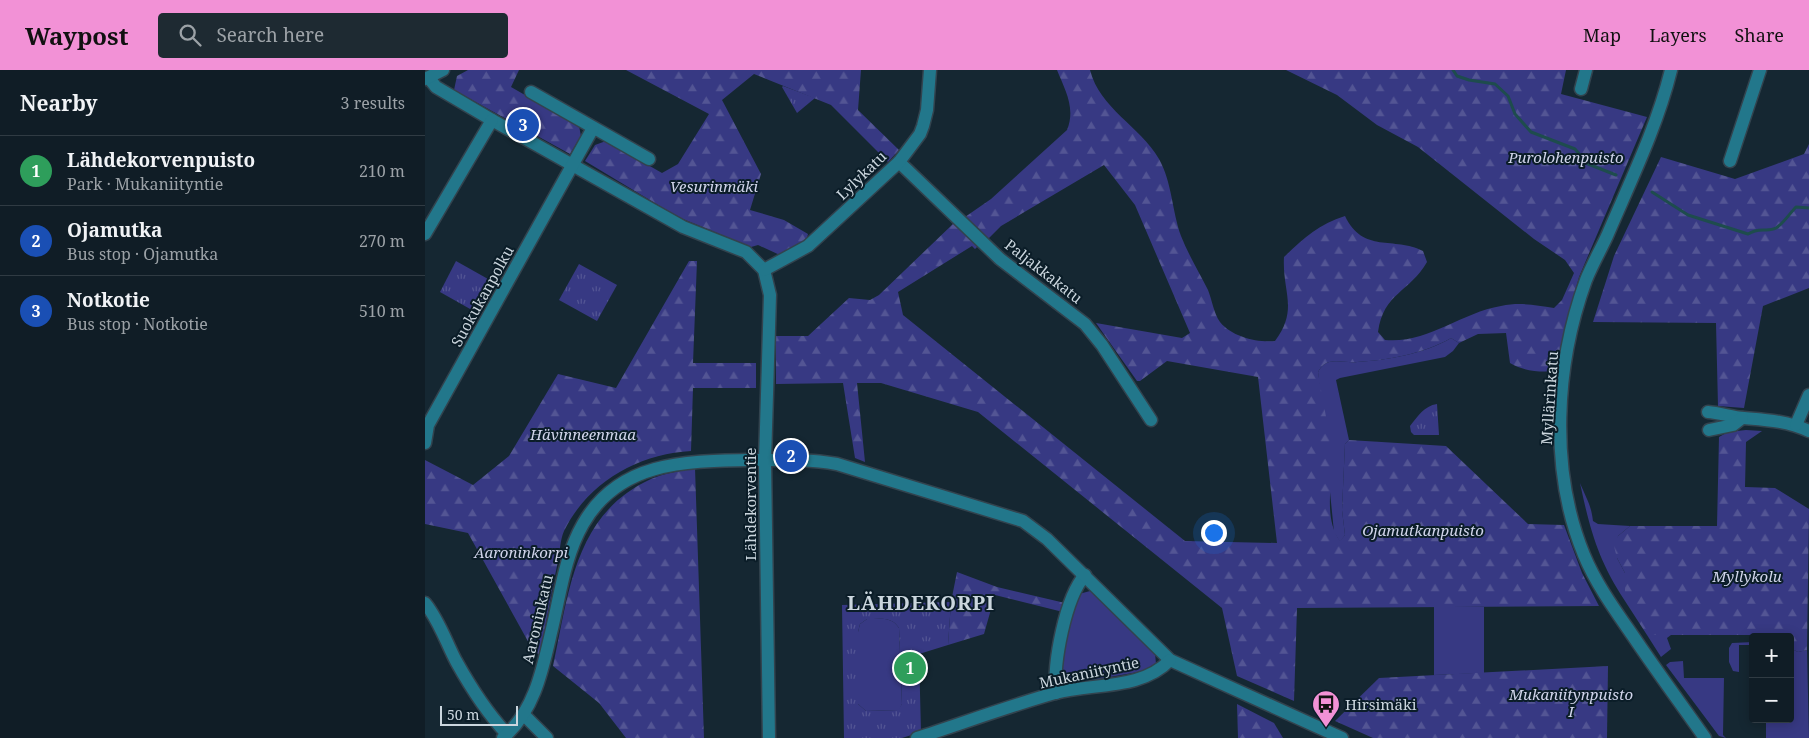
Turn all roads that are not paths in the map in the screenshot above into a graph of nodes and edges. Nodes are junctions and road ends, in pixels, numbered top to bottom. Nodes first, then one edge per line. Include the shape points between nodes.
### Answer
1 (443, 70) edge
2 (930, 70) edge
3 (1586, 70) edge
4 (1671, 70) edge
5 (1760, 70) edge
6 (427, 79) edge
7 (1581, 89) dead end
8 (531, 92) dead end
9 (492, 120) junction
10 (593, 128) junction
11 (649, 160) dead end
12 (1731, 161) dead end
13 (899, 162) junction
14 (573, 166) junction
15 (425, 234) edge
16 (764, 270) junction
17 (1809, 395) edge
18 (1708, 412) dead end
19 (1742, 418) junction
20 (1151, 420) dead end
21 (1796, 425) junction
22 (1709, 430) dead end
23 (1809, 431) edge
24 (425, 443) edge
25 (765, 460) junction
26 (1085, 575) junction
27 (425, 603) edge
28 (1170, 660) junction
29 (1056, 693) junction
30 (524, 715) junction
31 (505, 736) edge
32 (547, 738) edge
33 (769, 738) edge
34 (917, 738) edge
35 (1343, 738) edge
36 (1705, 738) edge

1 - 6 street
2 - 13 street, Lylykatu via 923,126
3 - 7 street
4 - 36 street, Myllärinkatu via 1650,133 1577,308 1565,366 1562,458 1573,523 1585,556 1608,600
5 - 12 street
6 - 9 street
8 - 10 street
9 - 14 street
9 - 15 street
10 - 11 street
10 - 14 street, Suokukanpolku
13 - 16 street, Lylykatu via 808,246
13 - 20 street, Paljakkakatu via 1000,259 1085,324
14 - 16 street via 683,227 746,252
14 - 24 street, Suokukanpolku via 428,425
16 - 25 street, Lähdekorventie via 770,295
17 - 21 street
18 - 19 street
19 - 21 street via 1764,418
19 - 22 street via 1733,425
21 - 23 street
25 - 26 street, Aaroninkatu via 837,464 1023,521 1047,538
25 - 30 street, Aaroninkatu via 670,464 631,478 601,500 575,540 539,682
25 - 33 street, Lähdekorventie
26 - 28 street, Aaroninkatu
26 - 29 street via 1073,591 1058,652
27 - 31 street via 486,711
28 - 29 street, Mukaniityntie via 1161,670 1145,678
28 - 35 street
29 - 34 street, Mukaniityntie
30 - 31 street, Aaroninkatu
30 - 32 street

